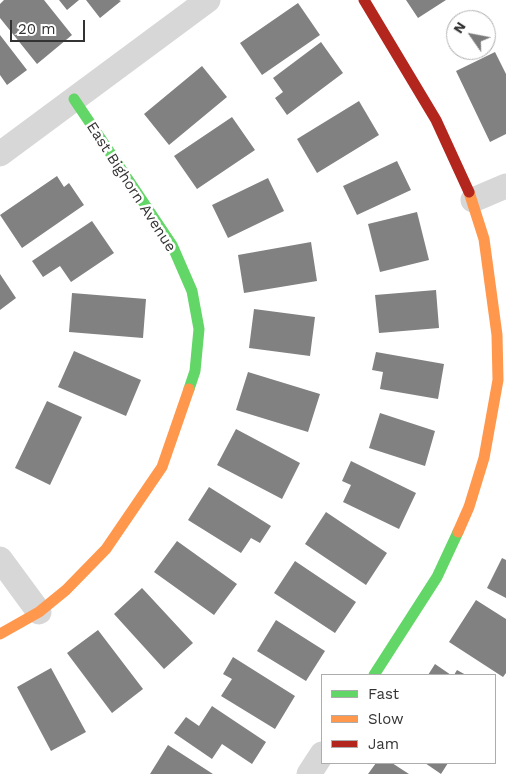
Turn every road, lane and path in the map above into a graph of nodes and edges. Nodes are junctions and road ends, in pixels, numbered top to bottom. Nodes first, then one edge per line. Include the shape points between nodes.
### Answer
1 (208, 0) edge
2 (364, 0) edge
3 (74, 99) junction
4 (0, 154) edge
5 (506, 186) edge
6 (473, 200) junction
7 (0, 559) edge
8 (39, 612) junction
9 (0, 634) edge
10 (375, 674) edge
11 (321, 756) edge
12 (309, 774) edge

1 - 3 street
2 - 6 street via 436,120
3 - 4 street
3 - 8 street, East Bighorn Avenue via 172,245 192,290 199,329 195,371 162,467 106,549
5 - 6 street
6 - 10 street via 484,239 497,335 498,380 484,458 469,507 437,577
7 - 8 street
8 - 9 street, East Bighorn Avenue
11 - 12 street

